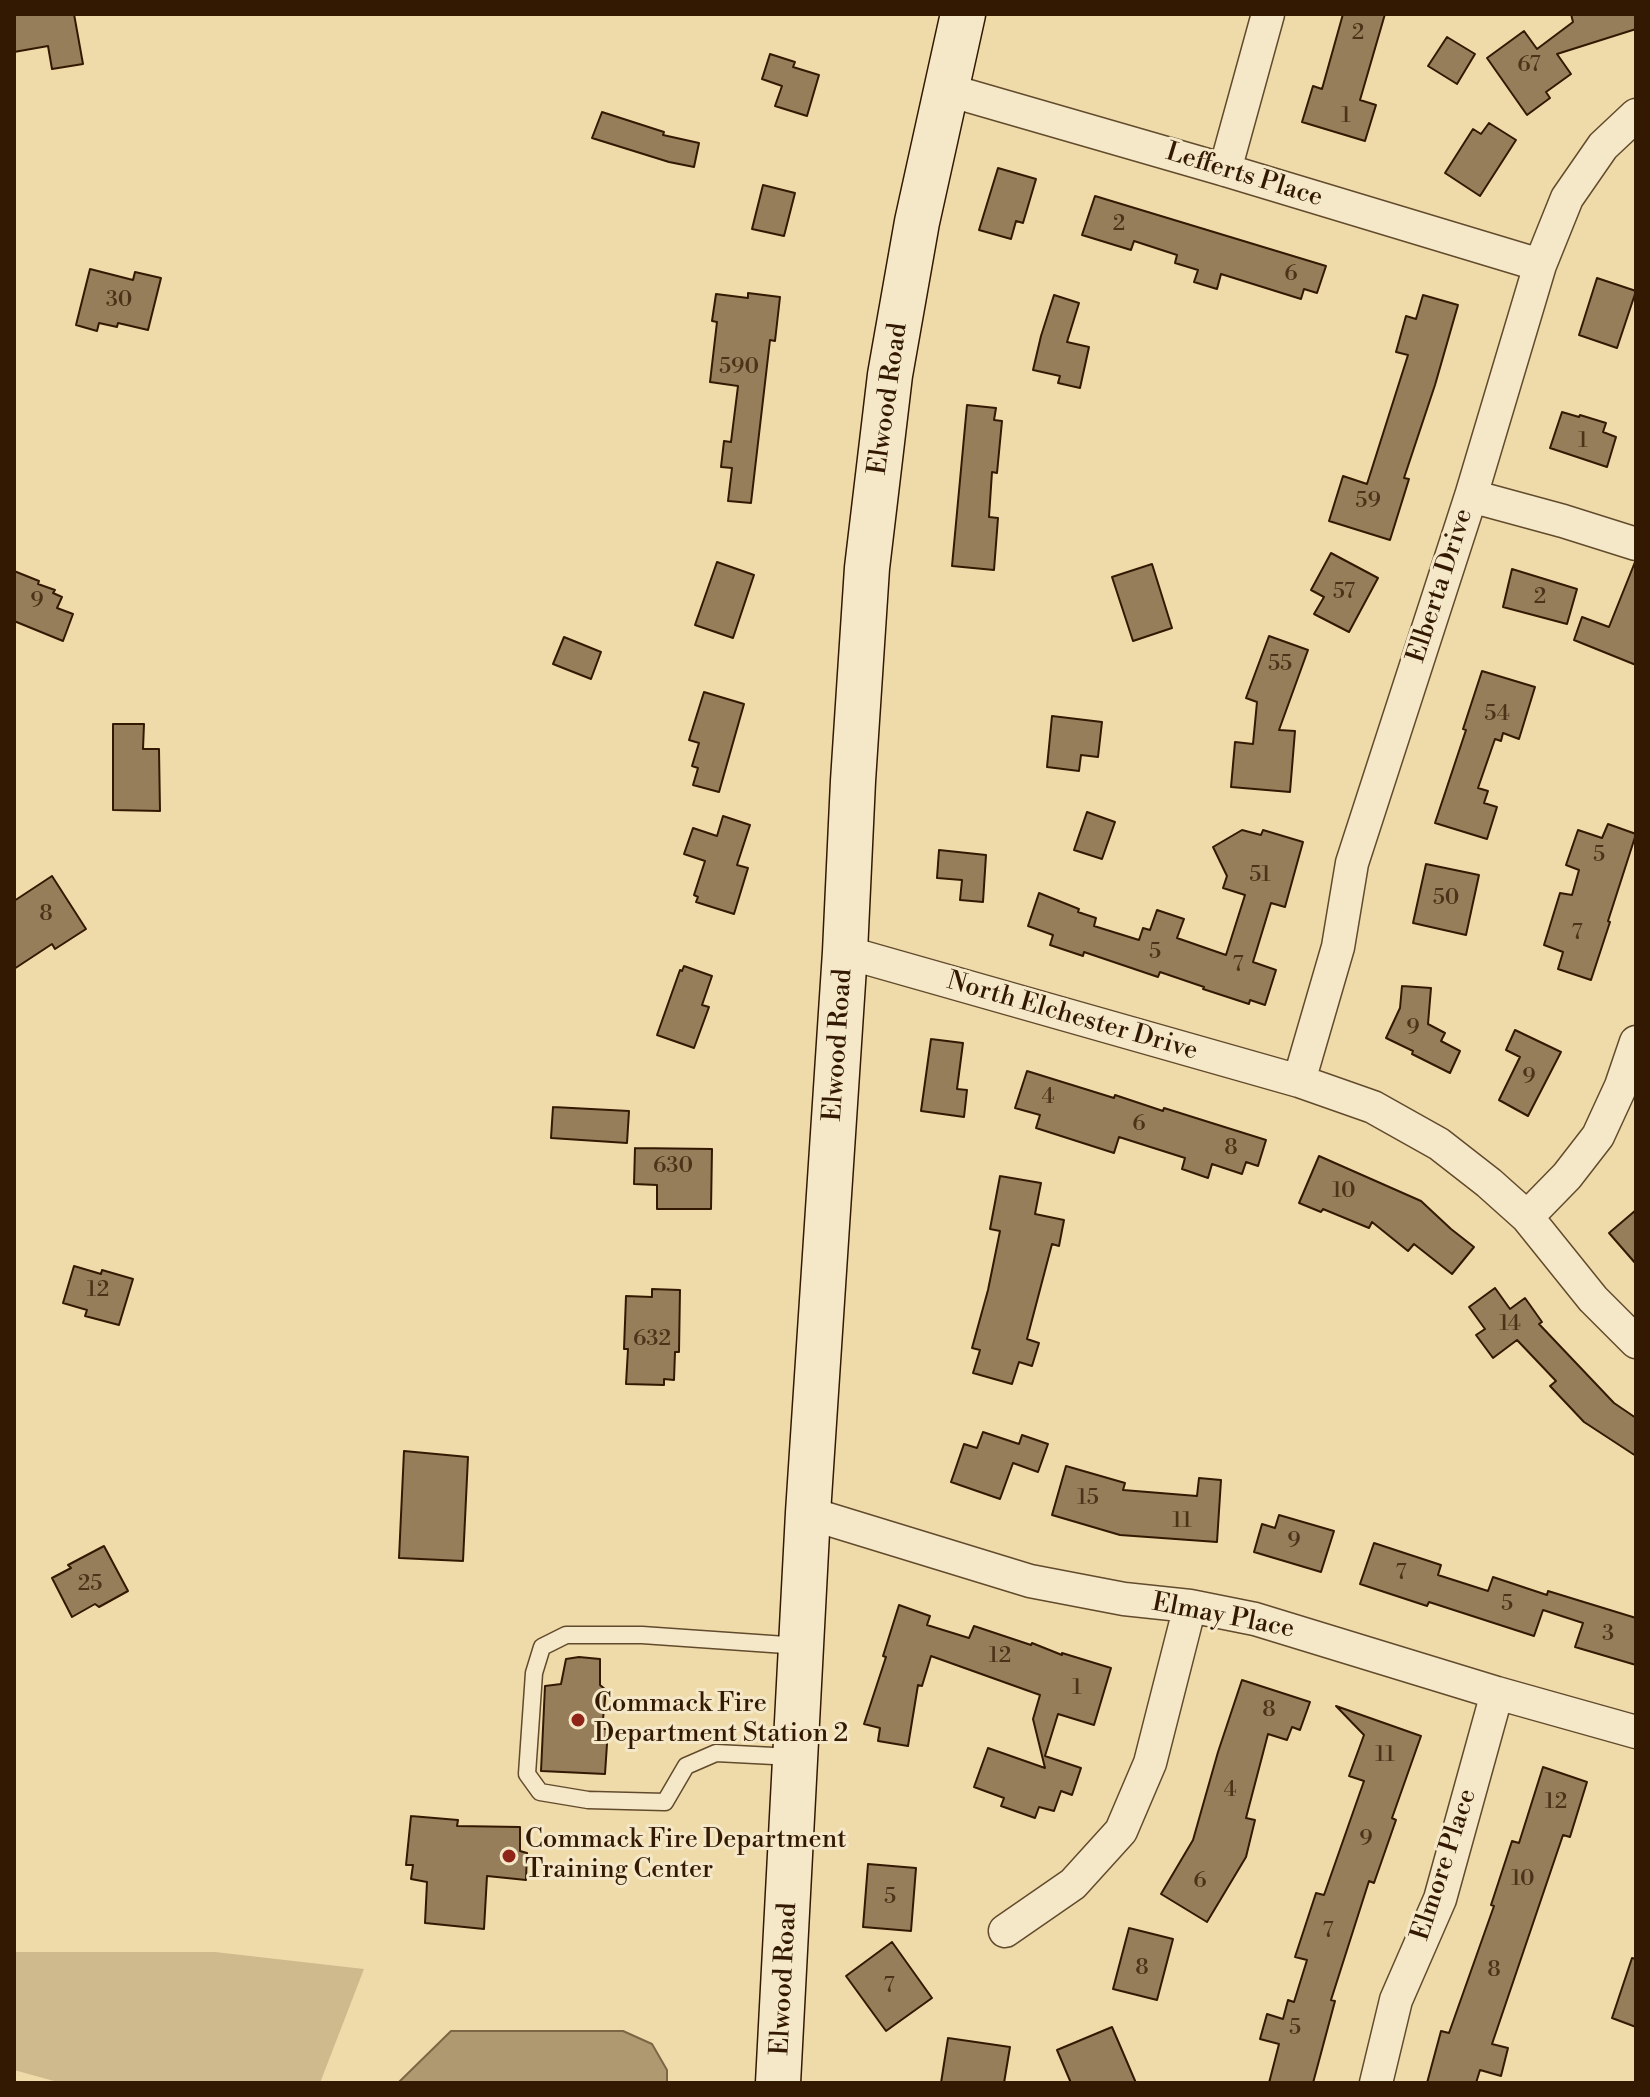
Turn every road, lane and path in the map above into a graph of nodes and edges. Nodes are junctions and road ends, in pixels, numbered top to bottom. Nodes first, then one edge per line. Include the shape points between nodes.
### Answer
1 (963, 14) edge
2 (1268, 14) edge
3 (948, 90) junction
4 (1636, 115) edge
5 (1225, 170) junction
6 (1540, 265) junction
7 (1471, 496) junction
8 (1636, 544) edge
9 (845, 952) junction
10 (1636, 1042) edge
11 (1299, 1081) junction
12 (1527, 1217) junction
13 (1636, 1342) edge
14 (808, 1513) junction
15 (1190, 1606) junction
16 (802, 1646) junction
17 (1497, 1693) junction
18 (1636, 1732) edge
19 (796, 1757) junction
20 (1005, 1931) dead end
21 (778, 2083) edge
22 (1376, 2083) edge

1 - 3 main road, Elwood Road
2 - 5 street
3 - 5 street, Lefferts Place
3 - 9 main road, Elwood Road via 917,222 890,375 867,568
4 - 6 street, Elberta Drive via 1603,146 1567,198
5 - 6 street, Lefferts Place
6 - 7 street, Elberta Drive
7 - 8 street
7 - 11 street, Elberta Drive via 1352,863 1338,947
9 - 11 street, North Elchester Drive
9 - 14 main road, Elwood Road
10 - 12 street via 1598,1136
11 - 12 street, North Elchester Drive via 1373,1107 1439,1144
12 - 13 street, North Elchester Drive via 1593,1299
14 - 15 street, Elmay Place via 1030,1581
14 - 16 main road, Elwood Road
15 - 17 street, Elmay Place via 1255,1619
15 - 20 street via 1150,1763 1121,1831 1073,1884
16 - 19 main road, Elwood Road
16 - 19 lane via 566,1635 542,1647 534,1673 527,1774 540,1792 588,1800 665,1802 686,1766 716,1753
17 - 18 street, Elmay Place
17 - 22 street, Elmore Place via 1440,1899 1396,2000
19 - 21 main road, Elwood Road

